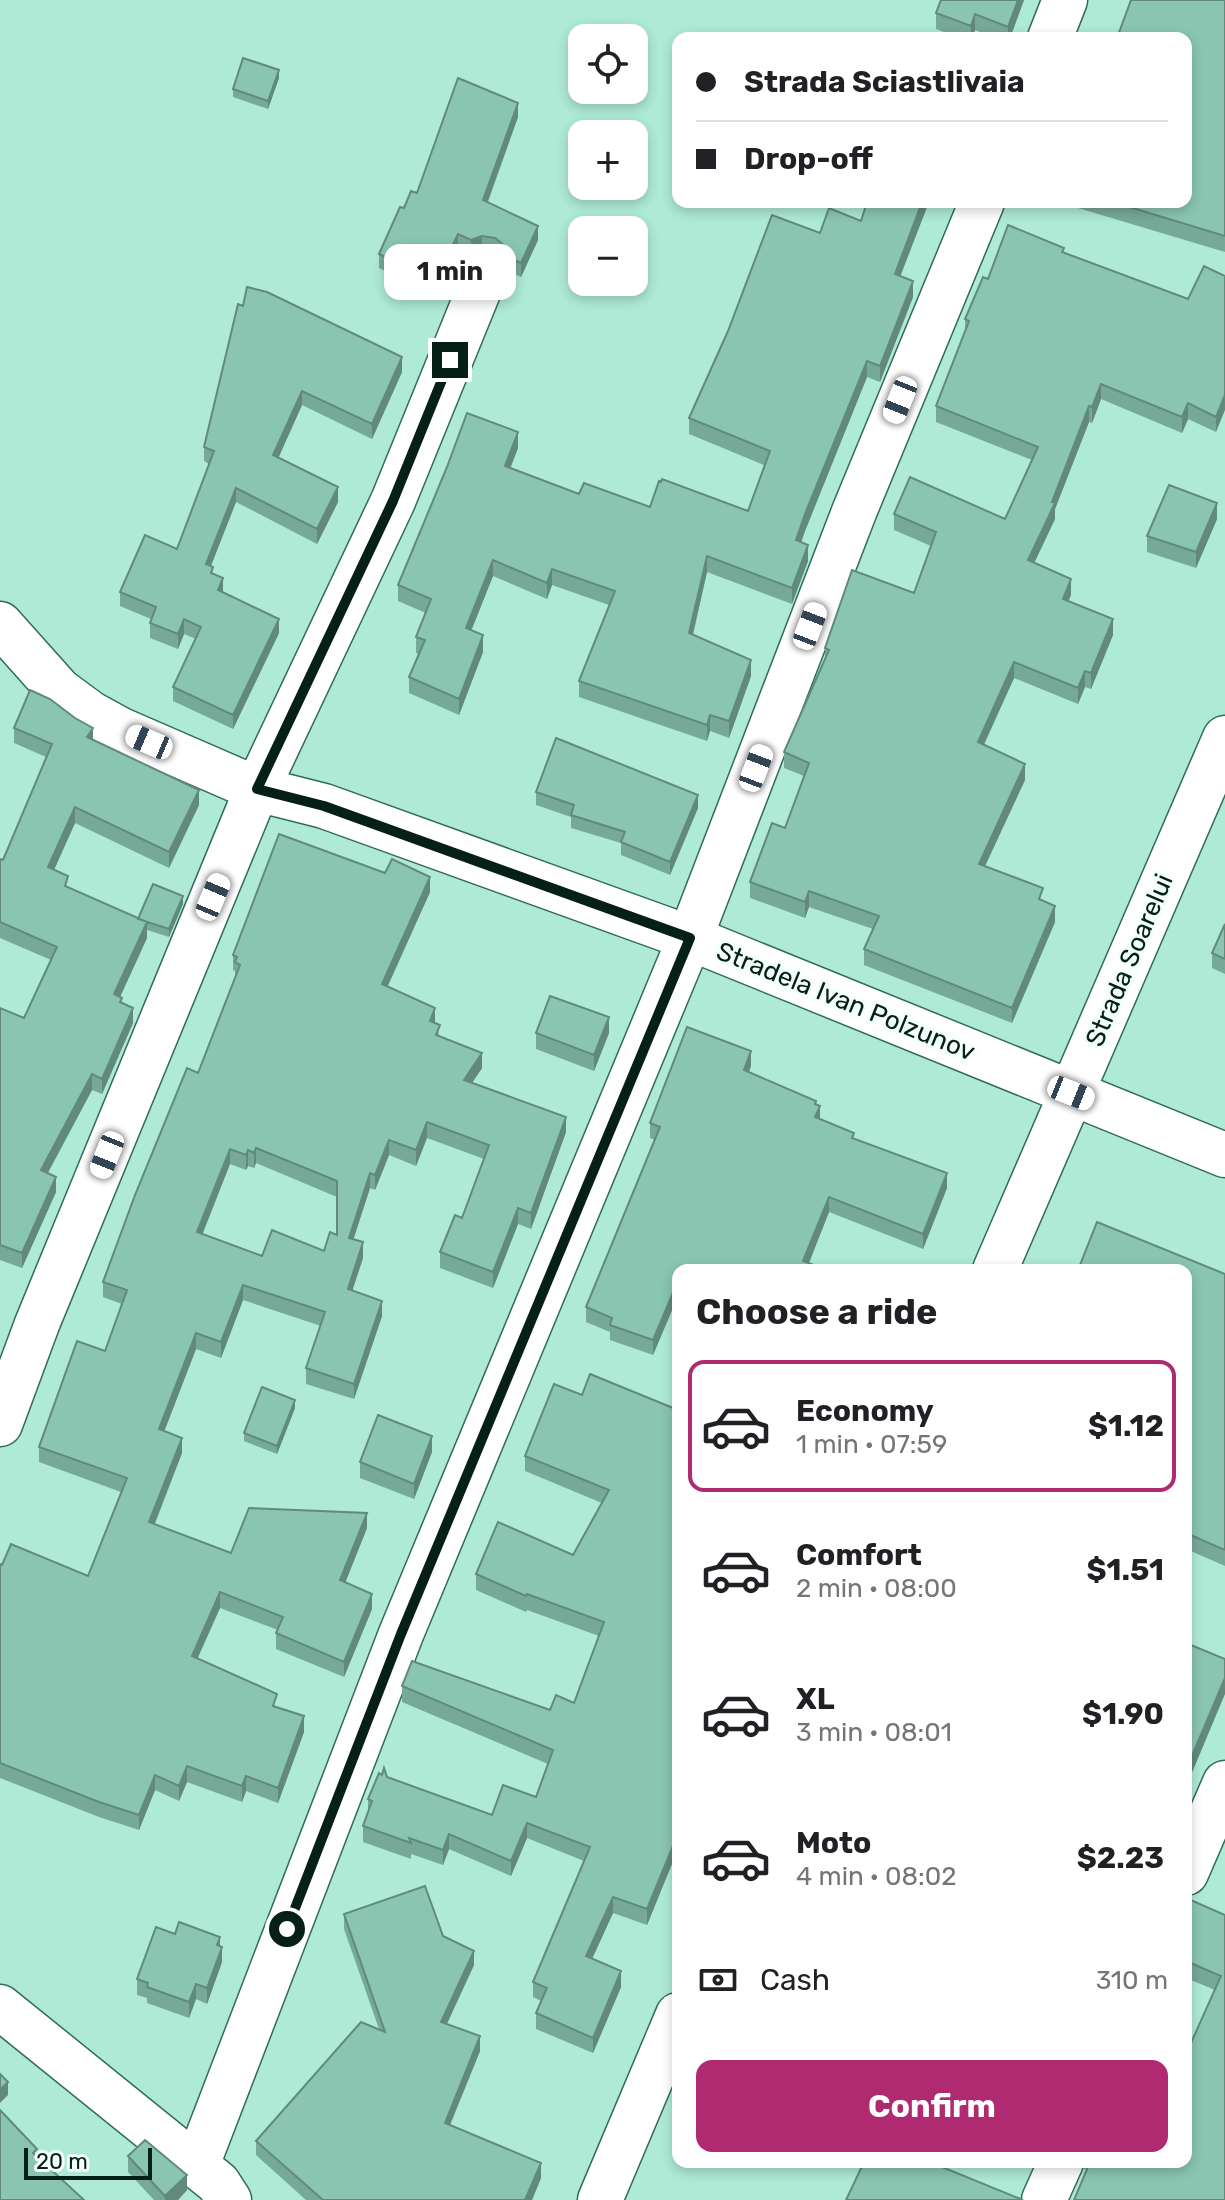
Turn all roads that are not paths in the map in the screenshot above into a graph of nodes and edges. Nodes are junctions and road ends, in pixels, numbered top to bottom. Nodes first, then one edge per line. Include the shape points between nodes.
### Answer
1 (1065, 0) edge
2 (1052, 32) edge
3 (980, 208) edge
4 (485, 275) dead end
5 (0, 624) edge
6 (1225, 738) edge
7 (257, 789) junction
8 (690, 938) junction
9 (1071, 1093) junction
10 (1225, 1155) edge
11 (998, 1264) edge
12 (0, 1424) edge
13 (1225, 1783) edge
14 (1192, 1859) edge
15 (0, 2007) edge
16 (672, 2030) edge
17 (197, 2165) junction
18 (1058, 2168) edge
19 (606, 2198) edge
20 (229, 2200) edge
21 (1044, 2200) edge

1 - 2 street
3 - 8 street via 854,512
4 - 7 street via 393,501
5 - 7 street, Stradela Ivan Polzunov via 59,690 90,713
6 - 9 street, Strada Soarelui
7 - 8 street, Stradela Ivan Polzunov via 324,806
7 - 12 street
8 - 9 street, Stradela Ivan Polzunov
8 - 17 street via 401,1634
9 - 10 street, Stradela Ivan Polzunov
9 - 11 street, Strada Soarelui
13 - 14 street
15 - 17 street
16 - 19 street
17 - 20 street
18 - 21 street

